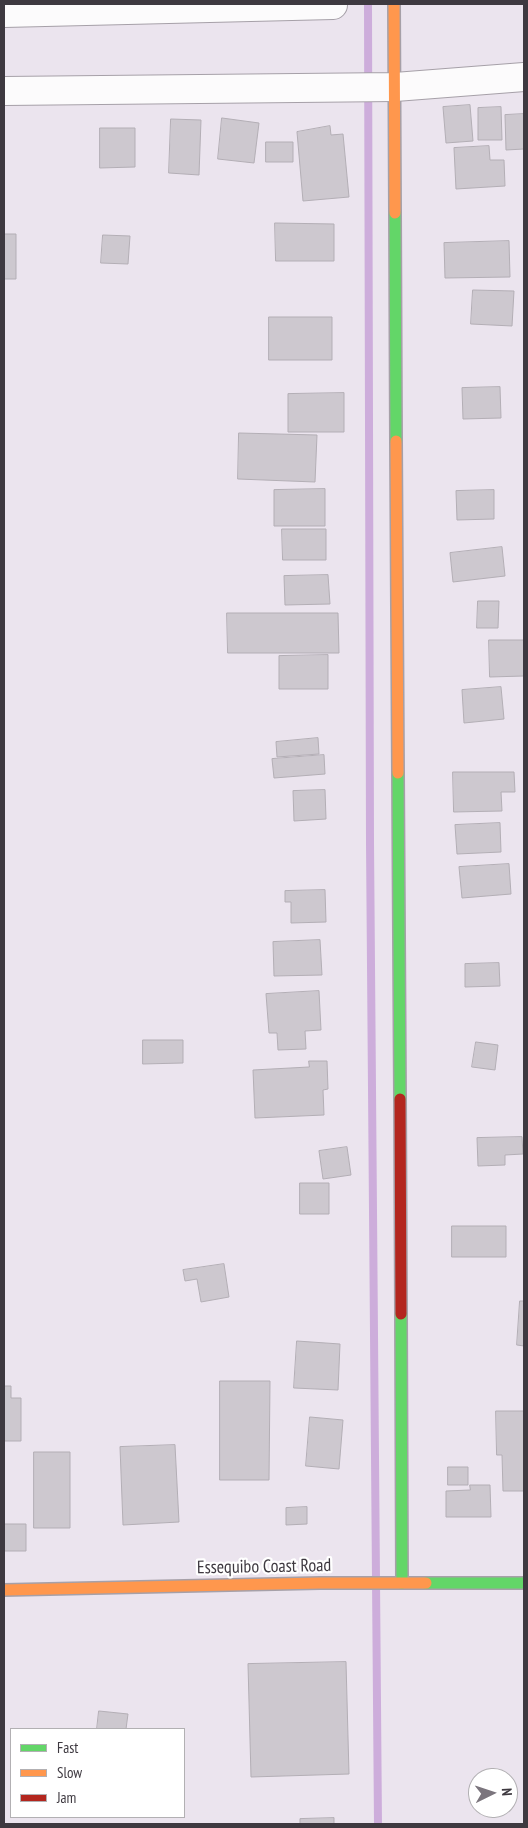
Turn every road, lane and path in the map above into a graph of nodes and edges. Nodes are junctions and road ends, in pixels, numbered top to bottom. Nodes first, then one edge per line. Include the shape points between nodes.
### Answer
1 (394, 4) edge
2 (333, 5) edge
3 (4, 13) edge
4 (524, 77) edge
5 (395, 86) junction
6 (4, 91) edge
7 (402, 1583) junction
8 (524, 1583) edge
9 (4, 1590) edge

1 - 5 street
2 - 3 street
4 - 5 street
5 - 6 street
5 - 7 street
7 - 8 street, Essequibo Coast Road
7 - 9 street, Essequibo Coast Road

